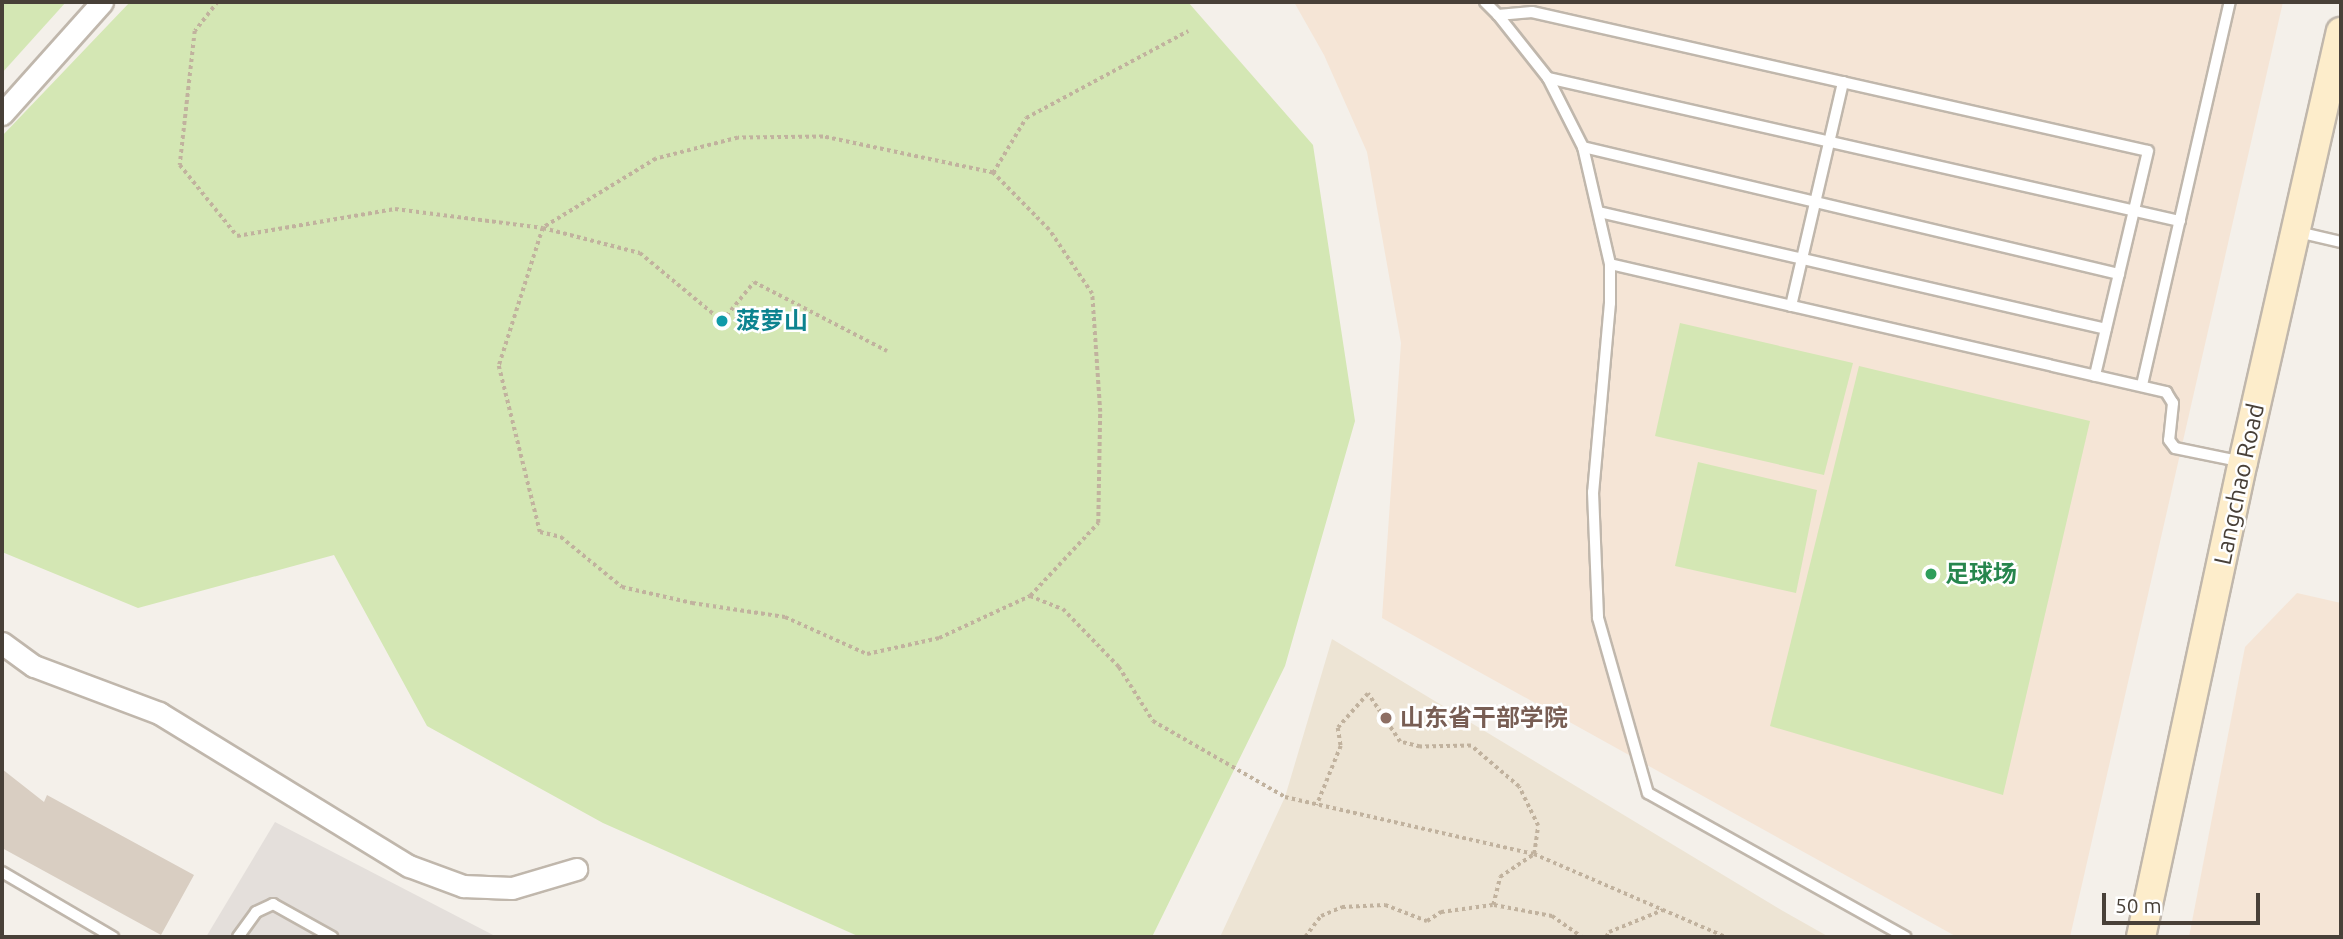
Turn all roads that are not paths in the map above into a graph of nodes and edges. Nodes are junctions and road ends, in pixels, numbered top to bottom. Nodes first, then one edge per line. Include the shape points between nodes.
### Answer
1 (102, 2) edge
2 (1485, 2) edge
3 (2230, 2) edge
4 (1498, 15) junction
5 (2341, 32) edge
6 (1548, 78) junction
7 (1843, 82) junction
8 (2, 114) edge
9 (1829, 142) junction
10 (1583, 147) junction
11 (1815, 202) junction
12 (2134, 211) junction
13 (1600, 212) junction
14 (2180, 221) junction
15 (2295, 232) junction
16 (2341, 242) edge
17 (1802, 259) junction
18 (1610, 264) junction
19 (2119, 274) junction
20 (1791, 306) junction
21 (2106, 329) junction
22 (2095, 376) junction
23 (2142, 385) junction
24 (2243, 462) junction
25 (2, 643) edge
26 (576, 869) dead end
27 (2, 872) edge
28 (113, 937) edge
29 (238, 937) edge
30 (332, 937) edge
31 (1906, 937) edge
32 (2141, 937) edge

1 - 8 street
2 - 4 lane
3 - 14 lane
4 - 6 lane
4 - 7 lane via 1532,12
5 - 15 main road, Langchao Road
6 - 9 lane
6 - 10 lane
7 - 9 lane
7 - 12 lane via 2148,151
9 - 11 lane
9 - 12 lane
10 - 11 lane
10 - 13 lane
11 - 17 lane
11 - 19 lane
12 - 14 lane
12 - 19 lane
13 - 17 lane
13 - 18 lane
14 - 23 lane
15 - 16 lane
15 - 24 main road, Langchao Road
17 - 20 lane
17 - 21 lane
18 - 20 lane
18 - 31 lane via 1593,492 1598,618 1648,793
19 - 21 lane
20 - 22 lane
21 - 22 lane
22 - 23 lane
23 - 24 lane via 2166,392 2173,402 2169,440 2175,448
24 - 32 main road, Langchao Road
25 - 26 street via 34,666 159,713 409,866 463,887 512,888
27 - 28 lane
29 - 30 lane via 256,912 273,904

